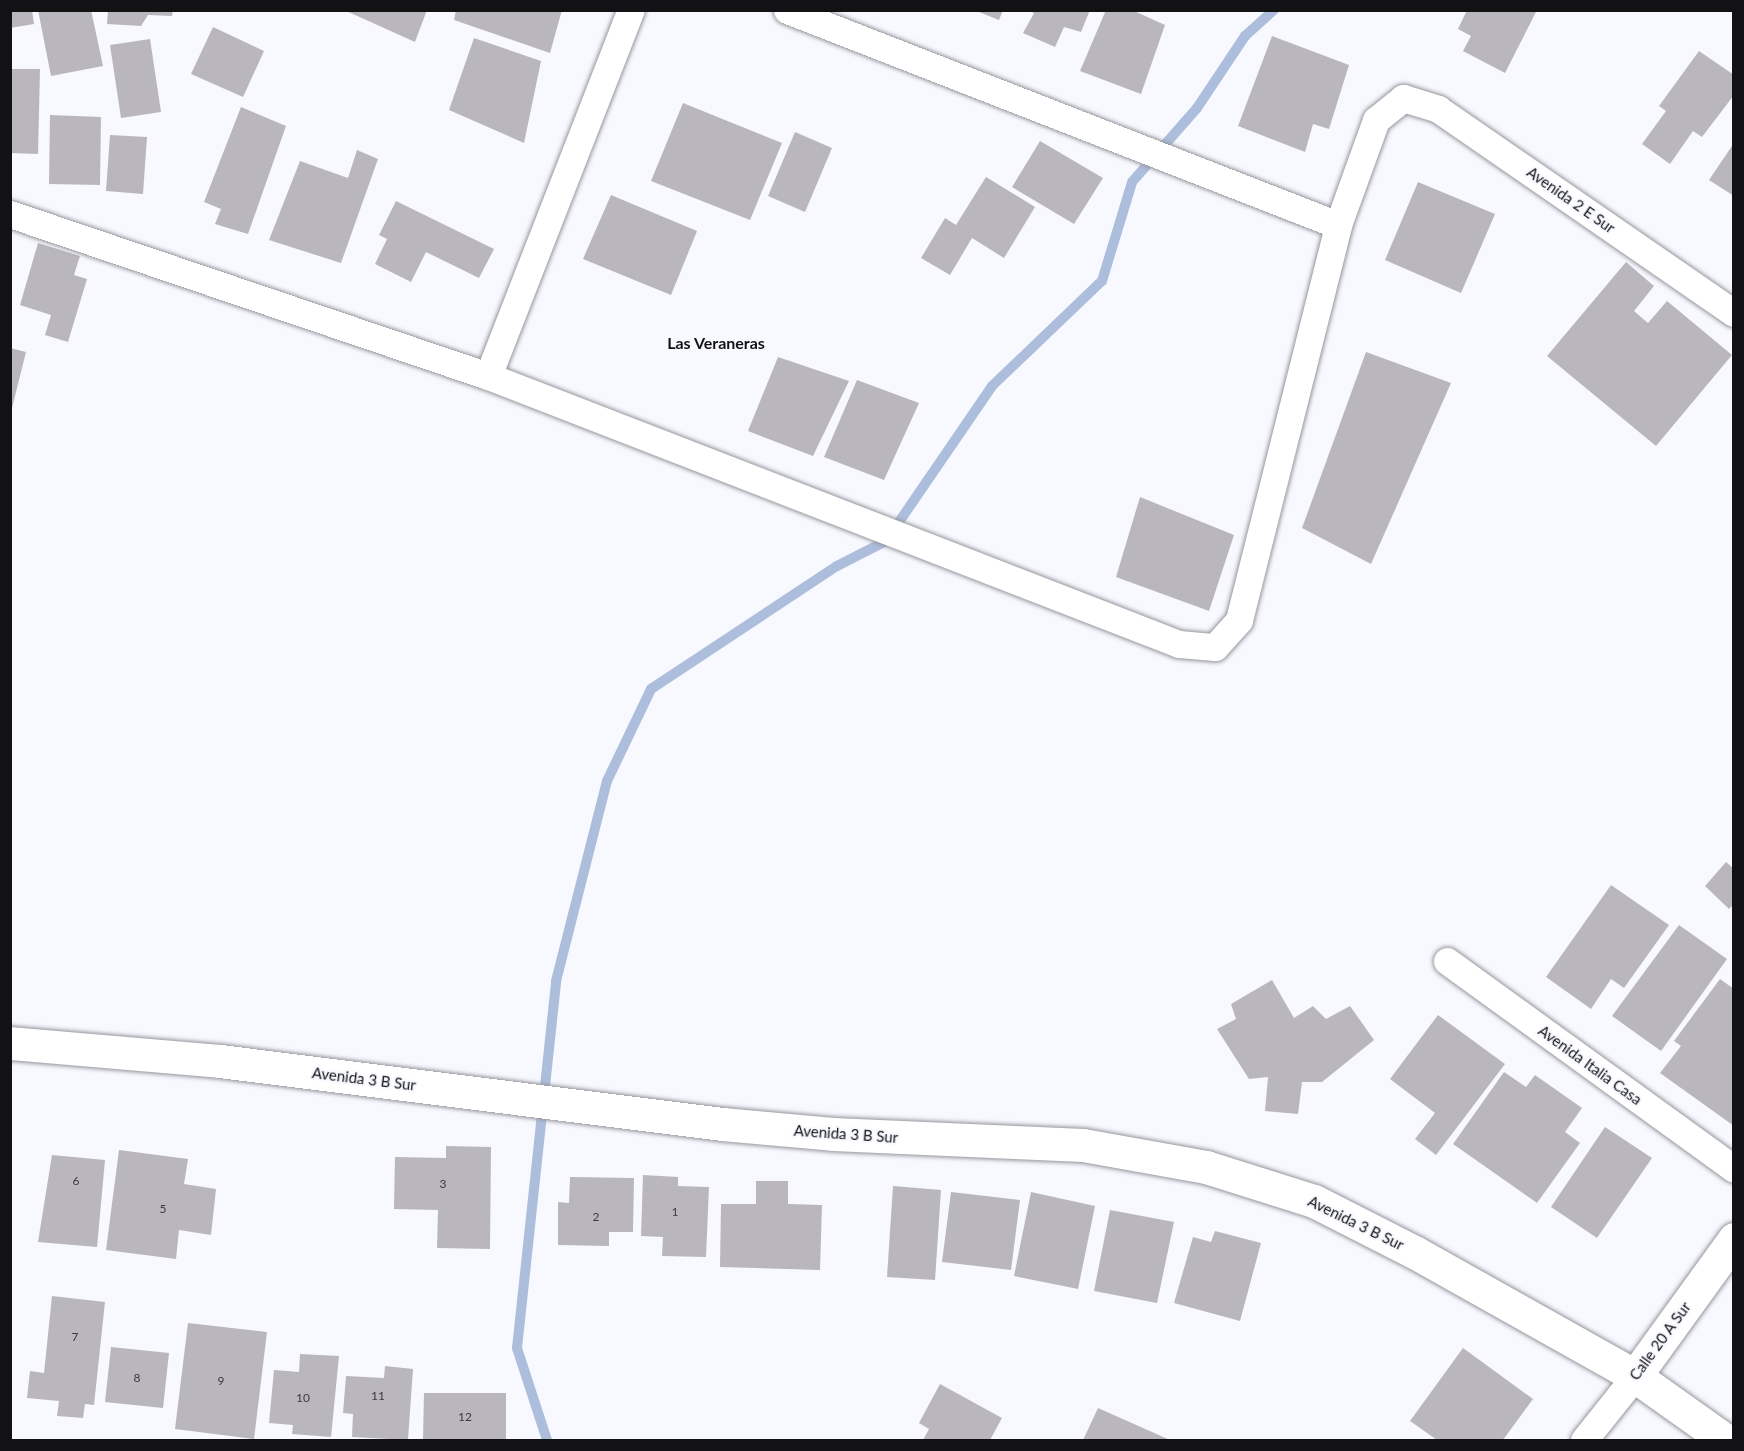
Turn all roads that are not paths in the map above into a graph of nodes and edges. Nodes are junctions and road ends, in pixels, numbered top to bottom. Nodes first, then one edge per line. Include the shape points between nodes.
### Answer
1 (631, 10) edge
2 (786, 10) edge
3 (10, 214) edge
4 (1338, 225) junction
5 (1734, 313) edge
6 (489, 376) junction
7 (1447, 961) dead end
8 (10, 1043) edge
9 (1734, 1169) edge
10 (1734, 1239) edge
11 (1635, 1376) junction
12 (1584, 1440) edge
13 (1725, 1440) edge

1 - 6 street
2 - 4 street
3 - 6 street
4 - 5 street, Avenida 2 E Sur via 1376,120 1403,98 1438,109
4 - 6 street via 1239,620 1215,646 1179,644
7 - 9 street, Avenida Italia Casa
8 - 11 street, Avenida 3 B Sur via 220,1061 722,1124 833,1134 1083,1145 1206,1167 1314,1201 1416,1252
10 - 11 street, Calle 20 A Sur
11 - 12 street, Calle 20 A Sur
11 - 13 street, Avenida 3 B Sur

